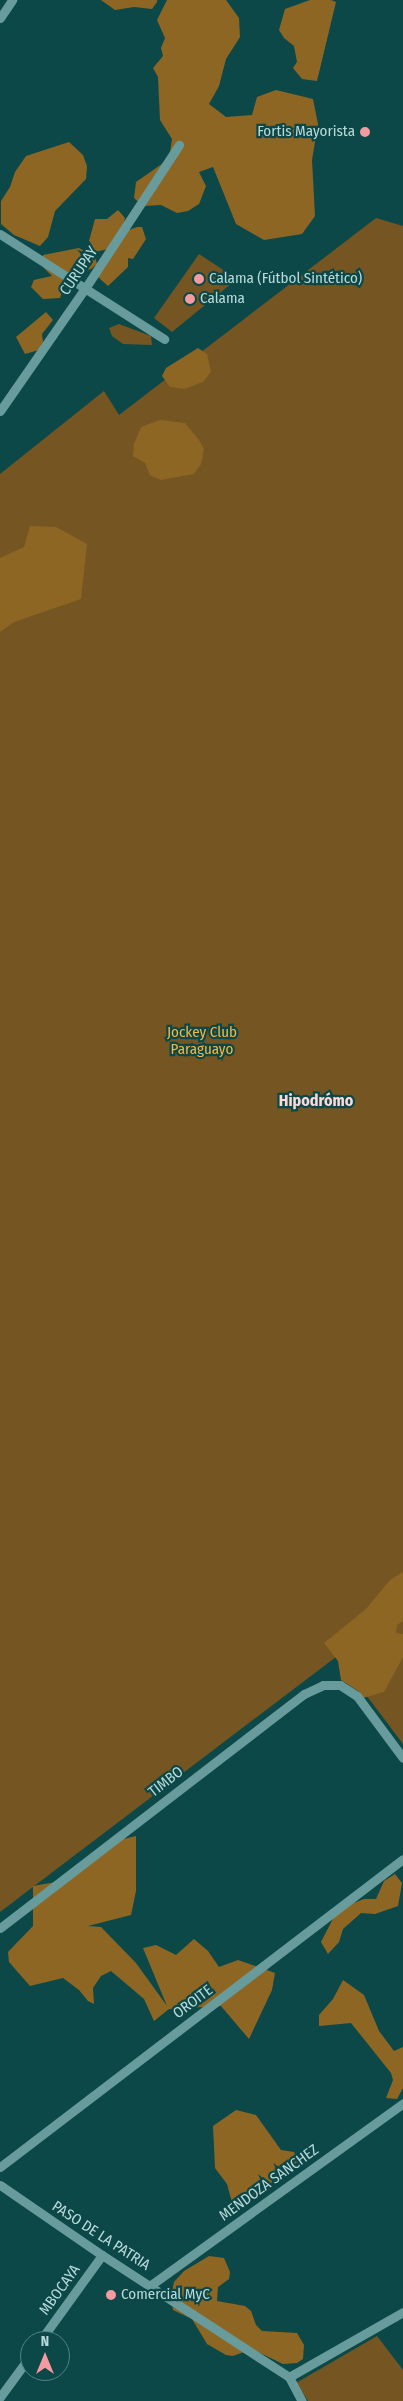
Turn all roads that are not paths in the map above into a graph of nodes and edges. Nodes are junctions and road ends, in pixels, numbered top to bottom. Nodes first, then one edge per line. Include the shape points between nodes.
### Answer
1 (12, 0) edge
2 (0, 18) edge
3 (179, 145) dead end
4 (0, 234) edge
5 (86, 287) junction
6 (164, 339) dead end
7 (0, 411) edge
8 (403, 1758) edge
9 (403, 1859) edge
10 (0, 1928) edge
11 (403, 2103) edge
12 (0, 2167) edge
13 (0, 2185) edge
14 (102, 2255) junction
15 (151, 2285) junction
16 (403, 2312) edge
17 (47, 2331) edge
18 (20, 2370) edge
19 (289, 2377) junction
20 (0, 2397) edge
21 (302, 2401) edge

1 - 2 street
3 - 5 street, CURUPAY
4 - 5 street
5 - 6 street
5 - 7 street, CURUPAY
8 - 10 street, TIMBO via 356,1696 340,1685 323,1685 304,1694
9 - 12 street, OROITE
11 - 15 street, MENDOZA SANCHEZ
13 - 14 street, PASO DE LA PATRIA
14 - 15 street, PASO DE LA PATRIA
14 - 17 street, MBOCAYA
15 - 19 street, PASO DE LA PATRIA
16 - 19 street
18 - 20 street
19 - 21 street, PASO DE LA PATRIA

